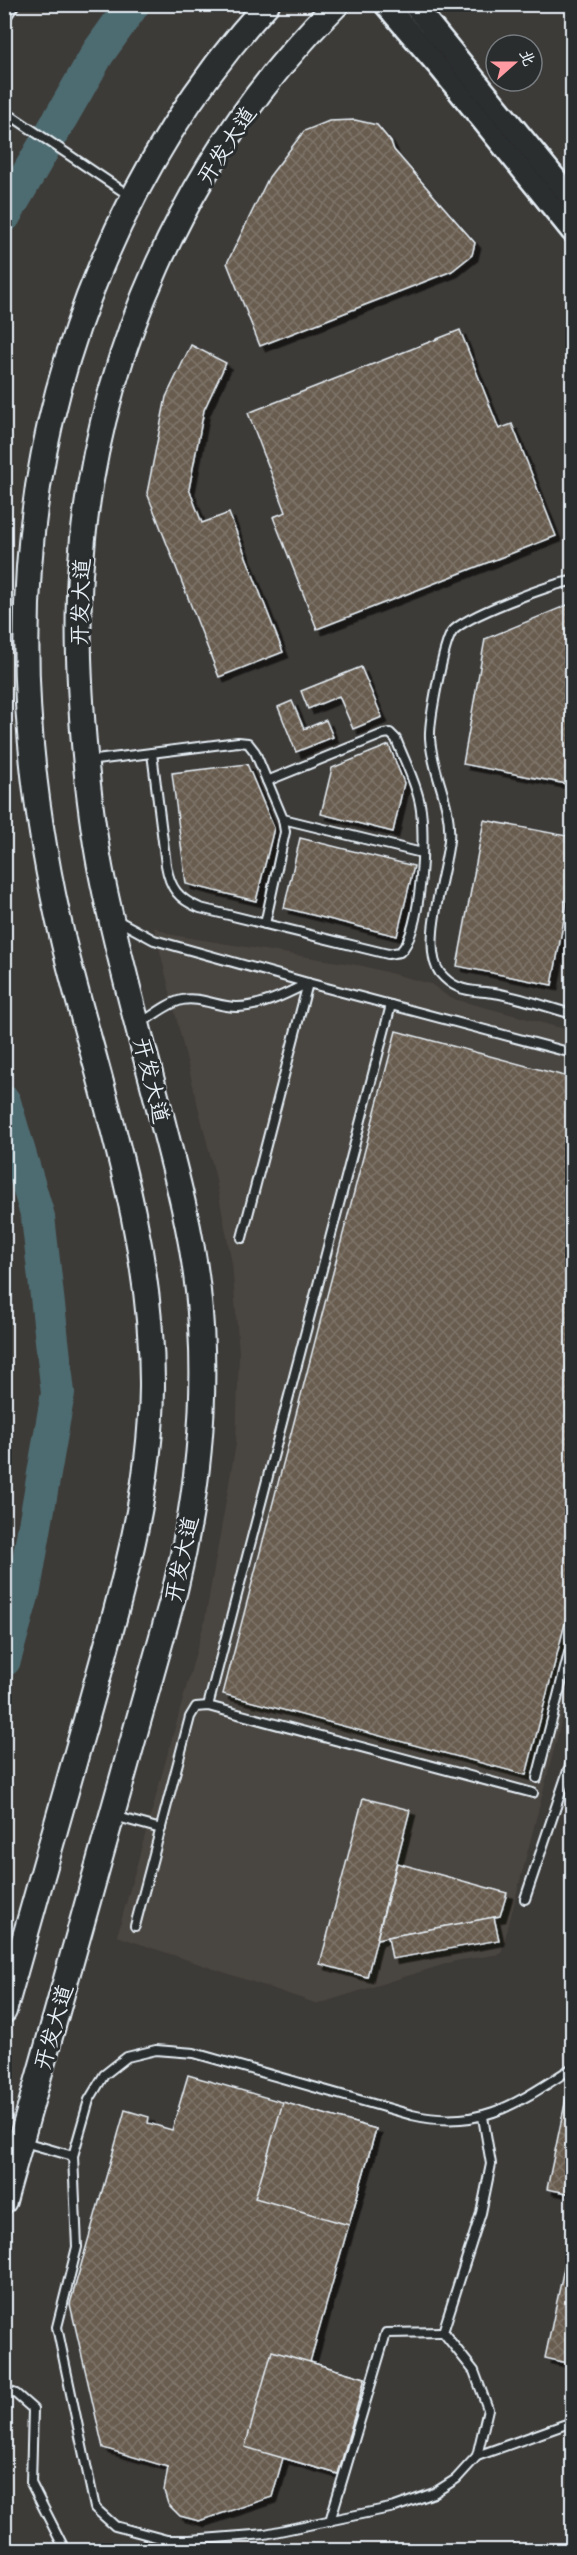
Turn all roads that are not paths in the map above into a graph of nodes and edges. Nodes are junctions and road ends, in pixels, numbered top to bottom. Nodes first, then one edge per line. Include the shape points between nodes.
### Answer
1 (15, 4) edge
2 (267, 4) edge
3 (337, 4) edge
4 (385, 4) edge
5 (412, 4) edge
6 (4, 20) edge
7 (4, 111) edge
8 (121, 190) dead end
9 (573, 199) edge
10 (573, 231) edge
11 (573, 581) edge
12 (152, 753) junction
13 (86, 761) junction
14 (267, 781) junction
15 (283, 819) junction
16 (422, 853) junction
17 (110, 915) junction
18 (265, 924) junction
19 (308, 983) junction
20 (391, 1005) junction
21 (573, 1014) edge
22 (138, 1025) junction
23 (573, 1053) edge
24 (242, 1238) dead end
25 (573, 1641) edge
26 (208, 1706) junction
27 (572, 1763) edge
28 (537, 1778) dead end
29 (532, 1793) dead end
30 (112, 1815) junction
31 (161, 1829) junction
32 (525, 1899) dead end
33 (135, 1926) dead end
34 (4, 2011) edge
35 (573, 2068) edge
36 (483, 2116) junction
37 (21, 2141) junction
38 (73, 2156) junction
39 (4, 2201) edge
40 (443, 2332) junction
41 (4, 2390) edge
42 (573, 2422) edge
43 (477, 2456) junction
44 (330, 2521) junction
45 (65, 2550) edge

1 - 6 lane
2 - 34 main road via 187,107 147,172 108,250 55,404 34,512 27,675 43,835 64,943 140,1247 148,1306 152,1389 145,1484 126,1577
3 - 13 main road, 开发大道 via 259,94 202,180 155,271 119,368 94,467 80,570 78,673
4 - 10 main road
5 - 9 main road
7 - 8 lane
11 - 21 lane via 553,585 470,619 453,631 444,652 430,738 450,823 431,945 438,970 458,987
12 - 13 lane
12 - 14 lane via 248,743
12 - 18 lane via 166,865 176,894 200,908
13 - 17 main road, 开发大道 via 93,828
14 - 15 lane
14 - 16 lane via 390,733 396,739 420,803
15 - 16 lane
15 - 18 lane via 284,843
16 - 18 lane via 419,892 407,943 400,952 388,954
17 - 19 lane via 154,940
17 - 22 main road, 开发大道
19 - 20 lane
19 - 22 lane via 253,1006 184,1000
19 - 24 lane
20 - 23 lane
20 - 26 lane
22 - 30 main road, 开发大道 via 191,1238 202,1339 203,1400 187,1541
25 - 28 lane
26 - 29 lane
26 - 31 lane via 196,1707 190,1717
27 - 32 lane
30 - 31 lane
30 - 37 main road, 开发大道
31 - 33 lane
35 - 36 lane via 510,2107
36 - 38 lane via 455,2121 426,2118 194,2053 156,2050 127,2057 104,2075 89,2100
36 - 40 lane via 491,2164 482,2212
37 - 38 lane
37 - 39 main road, 开发大道
38 - 44 lane via 77,2247 57,2327 95,2508 115,2526 167,2540 265,2534
40 - 43 lane via 474,2371 488,2409
40 - 44 lane via 386,2333
41 - 45 lane via 16,2394 33,2409 31,2483
42 - 43 lane
43 - 44 lane via 456,2479 434,2493 395,2507

